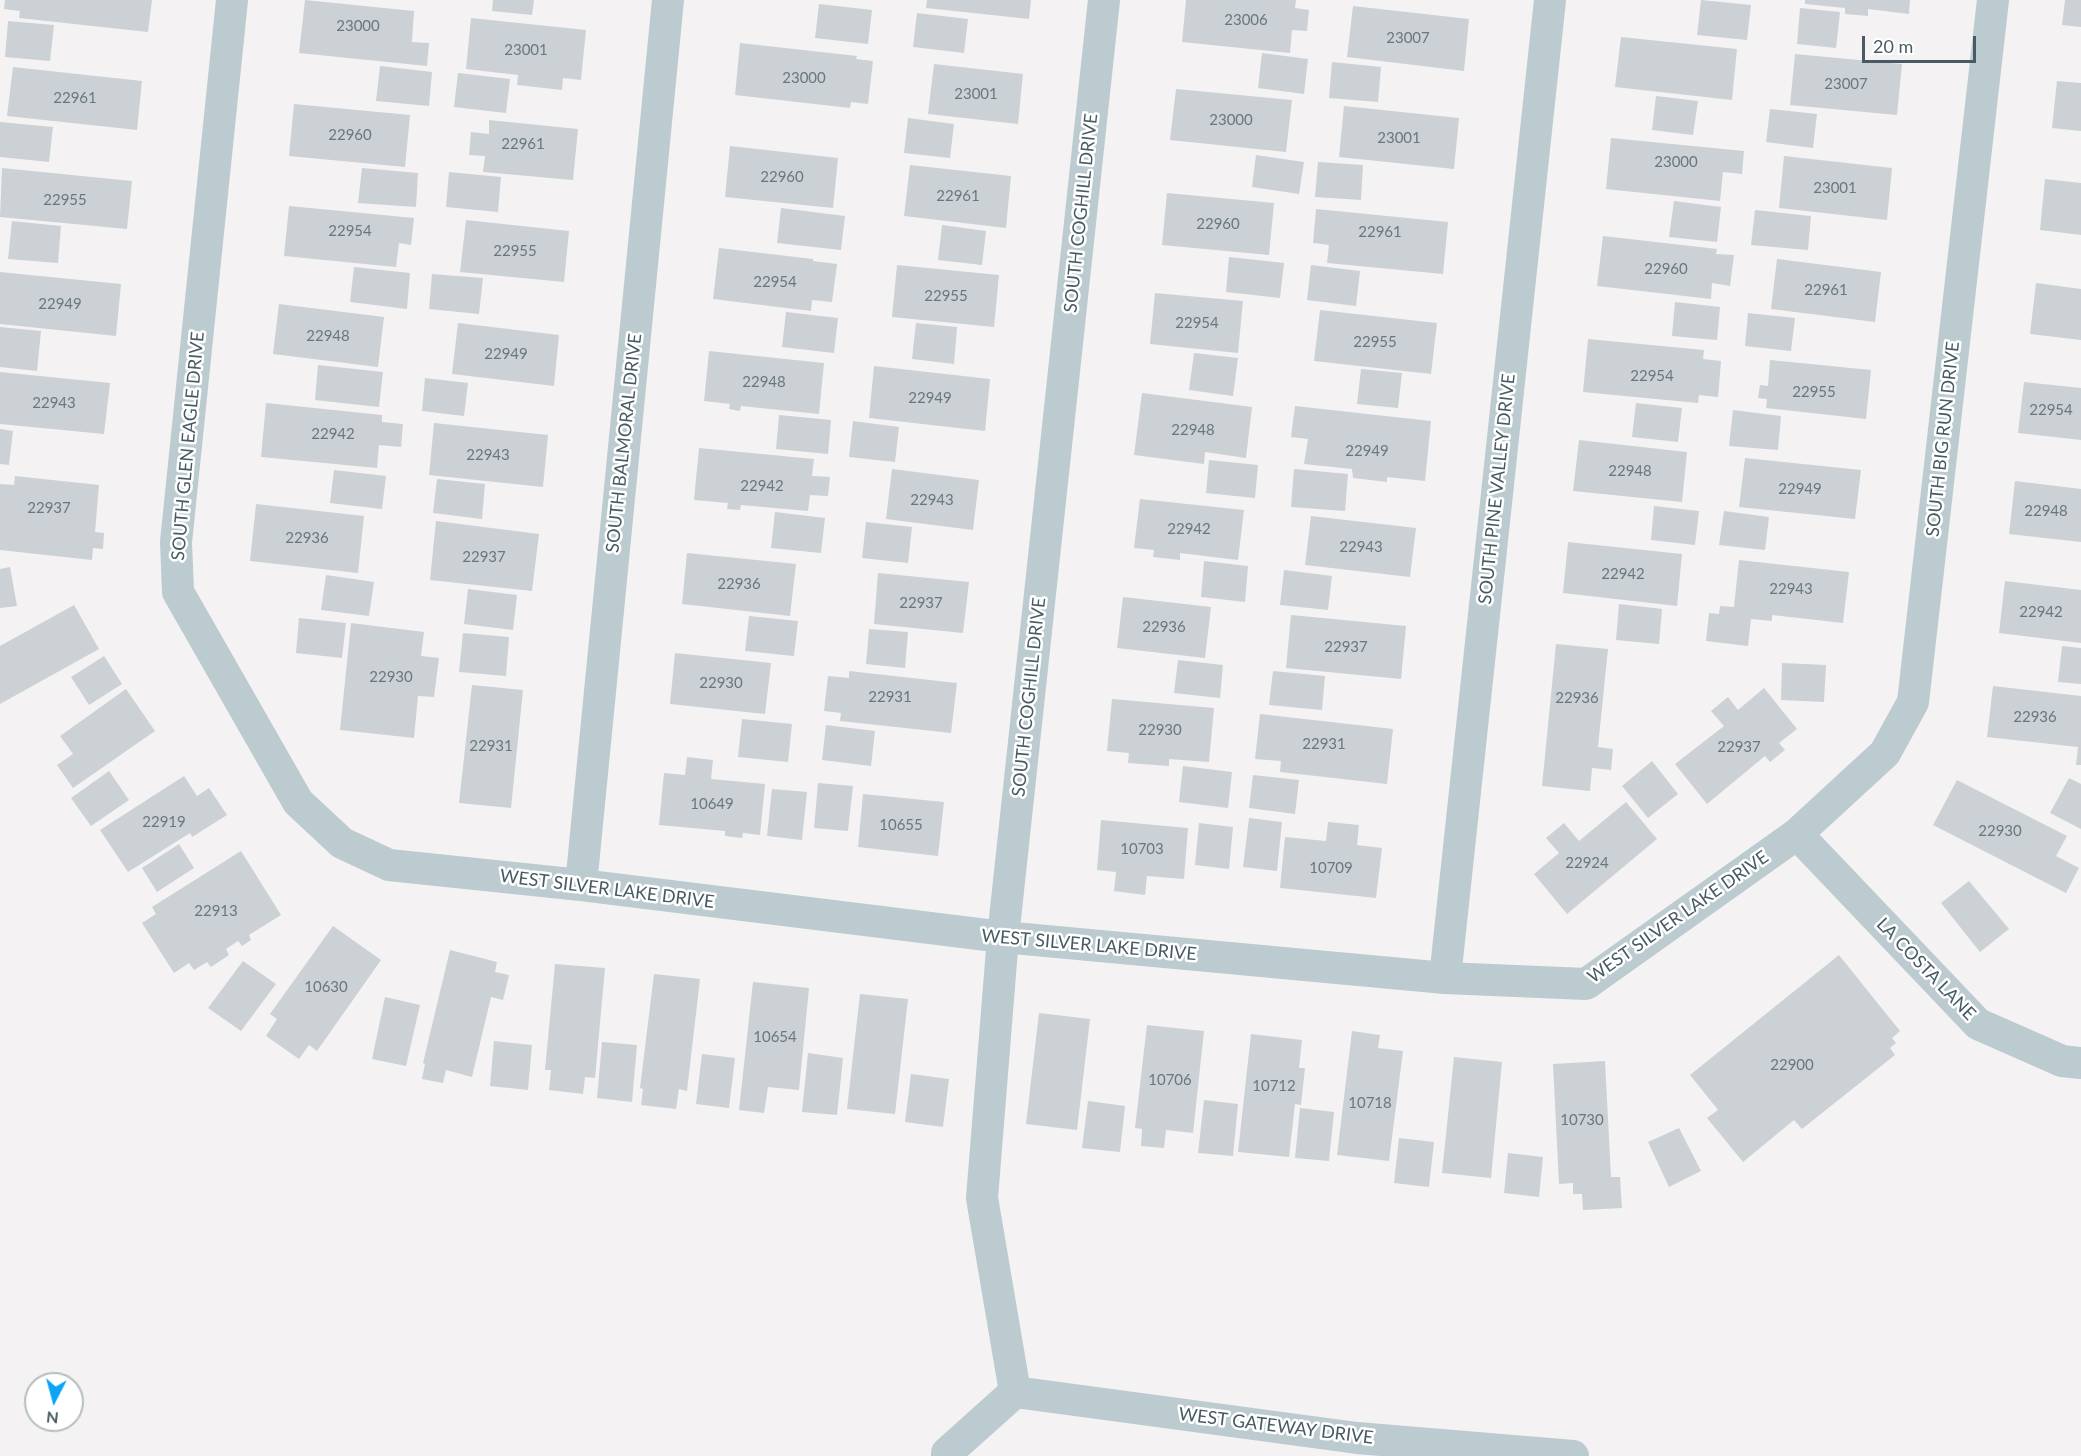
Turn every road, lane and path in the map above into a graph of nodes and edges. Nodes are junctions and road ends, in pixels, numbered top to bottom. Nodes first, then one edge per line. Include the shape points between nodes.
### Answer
1 (232, 0) edge
2 (668, 0) edge
3 (1104, 0) edge
4 (1550, 0) edge
5 (1993, 0) edge
6 (1797, 834) junction
7 (342, 843) joint
8 (581, 885) junction
9 (1003, 937) junction
10 (1444, 978) junction
11 (2081, 1063) edge
12 (1015, 1392) junction
13 (1356, 1447) edge
14 (947, 1456) edge
15 (1573, 1456) edge

1 - 7 street, SOUTH GLEN EAGLE DRIVE via 176,542 178,592 298,802
2 - 8 street, SOUTH BALMORAL DRIVE
3 - 9 street, SOUTH COGHILL DRIVE
4 - 10 street, SOUTH PINE VALLEY DRIVE
5 - 6 street, SOUTH BIG RUN DRIVE via 1913,702 1885,753
6 - 10 street, WEST SILVER LAKE DRIVE via 1586,984
6 - 11 street, LA COSTA LANE via 1978,1024 2062,1061
7 - 8 street, WEST SILVER LAKE DRIVE via 388,865
8 - 9 street, WEST SILVER LAKE DRIVE
9 - 10 street, WEST SILVER LAKE DRIVE
9 - 12 street, SOUTH COGHILL DRIVE via 982,1198
12 - 13 street, WEST GATEWAY DRIVE
12 - 14 street
13 - 15 street, WEST GATEWAY DRIVE

